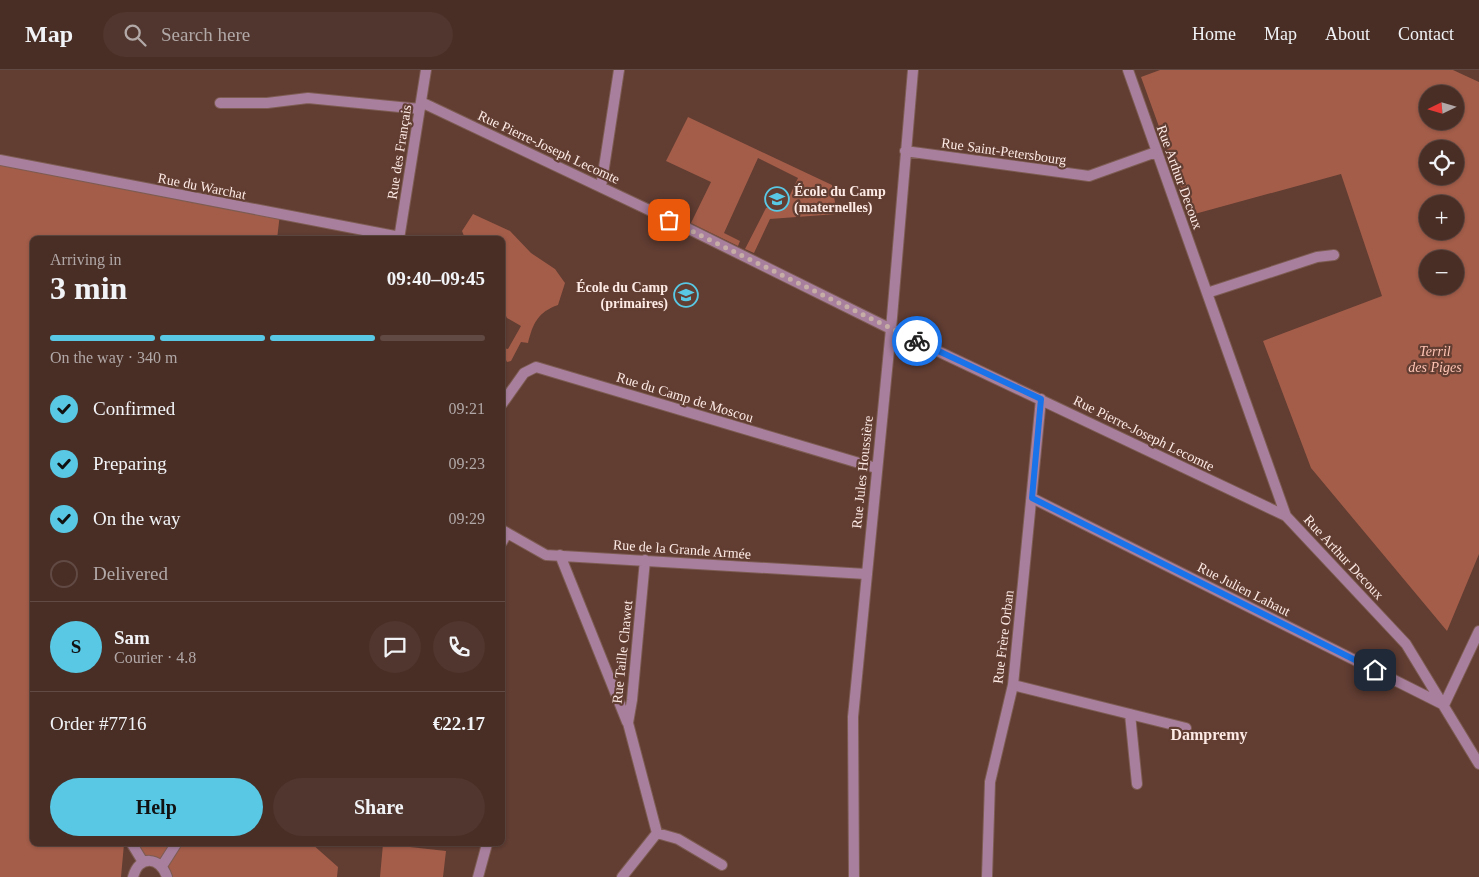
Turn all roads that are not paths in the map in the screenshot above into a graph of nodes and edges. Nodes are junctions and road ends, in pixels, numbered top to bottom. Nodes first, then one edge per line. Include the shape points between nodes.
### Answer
1 (426, 70) edge
2 (619, 70) edge
3 (912, 70) edge
4 (1128, 70) edge
5 (220, 104) dead end
6 (421, 105) junction
7 (905, 151) junction
8 (1156, 152) junction
9 (0, 160) edge
10 (601, 187) junction
11 (389, 236) edge
12 (399, 236) edge
13 (1334, 255) dead end
14 (1207, 293) junction
15 (891, 329) junction
16 (1041, 399) junction
17 (505, 400) edge
18 (876, 468) junction
19 (1032, 498) junction
20 (1286, 516) junction
21 (505, 535) edge
22 (560, 555) junction
23 (645, 560) junction
24 (866, 574) junction
25 (1479, 631) edge
26 (1013, 685) junction
27 (1444, 705) junction
28 (1130, 714) junction
29 (628, 723) junction
30 (1186, 728) dead end
31 (1479, 764) edge
32 (1137, 784) dead end
33 (656, 833) junction
34 (133, 846) edge
35 (175, 846) edge
36 (486, 846) edge
37 (143, 862) junction
38 (722, 865) dead end
39 (162, 866) junction
40 (133, 877) edge
41 (167, 877) edge
42 (478, 877) edge
43 (622, 877) edge
44 (854, 877) edge
45 (987, 877) edge

1 - 6 street, Rue des Français
2 - 10 street
3 - 7 street, Rue Jules Houssière
4 - 8 street, Rue Arthur Decoux
5 - 6 street via 308,98
6 - 10 street, Rue Pierre-Joseph Lecomte
6 - 12 street, Rue des Français
7 - 8 street, Rue Saint-Petersbourg via 1089,176
7 - 15 street, Rue Jules Houssière
8 - 14 street, Rue Arthur Decoux
9 - 11 street, Rue du Warchat
10 - 15 street, Rue Pierre-Joseph Lecomte
13 - 14 street via 1317,256
14 - 20 street, Rue Arthur Decoux
15 - 16 street, Rue Pierre-Joseph Lecomte
15 - 18 street, Rue Jules Houssière
16 - 19 street, Rue Frère Orban
16 - 20 street, Rue Pierre-Joseph Lecomte
17 - 18 street, Rue du Camp de Moscou via 524,373 536,367
18 - 24 street, Rue Jules Houssière
19 - 26 street, Rue Frère Orban
19 - 27 street, Rue Julien Lahaut
20 - 27 street, Rue Arthur Decoux via 1406,644
21 - 22 street, Rue de la Grande Armée via 546,555
22 - 23 street, Rue de la Grande Armée
22 - 29 street
23 - 24 street, Rue de la Grande Armée
23 - 29 street, Rue Taille Chawet
24 - 44 street, Rue Jules Houssière via 853,717
25 - 27 street
26 - 28 street
26 - 45 street, Rue Frère Orban via 990,782
27 - 31 street, Rue Arthur Decoux
28 - 30 street
28 - 32 street
29 - 33 street, Rue Taille Chawet
33 - 38 street via 678,839
33 - 43 street
34 - 37 street
35 - 39 street
36 - 42 street
37 - 39 street via 153,861
37 - 40 street via 135,868
39 - 41 street

